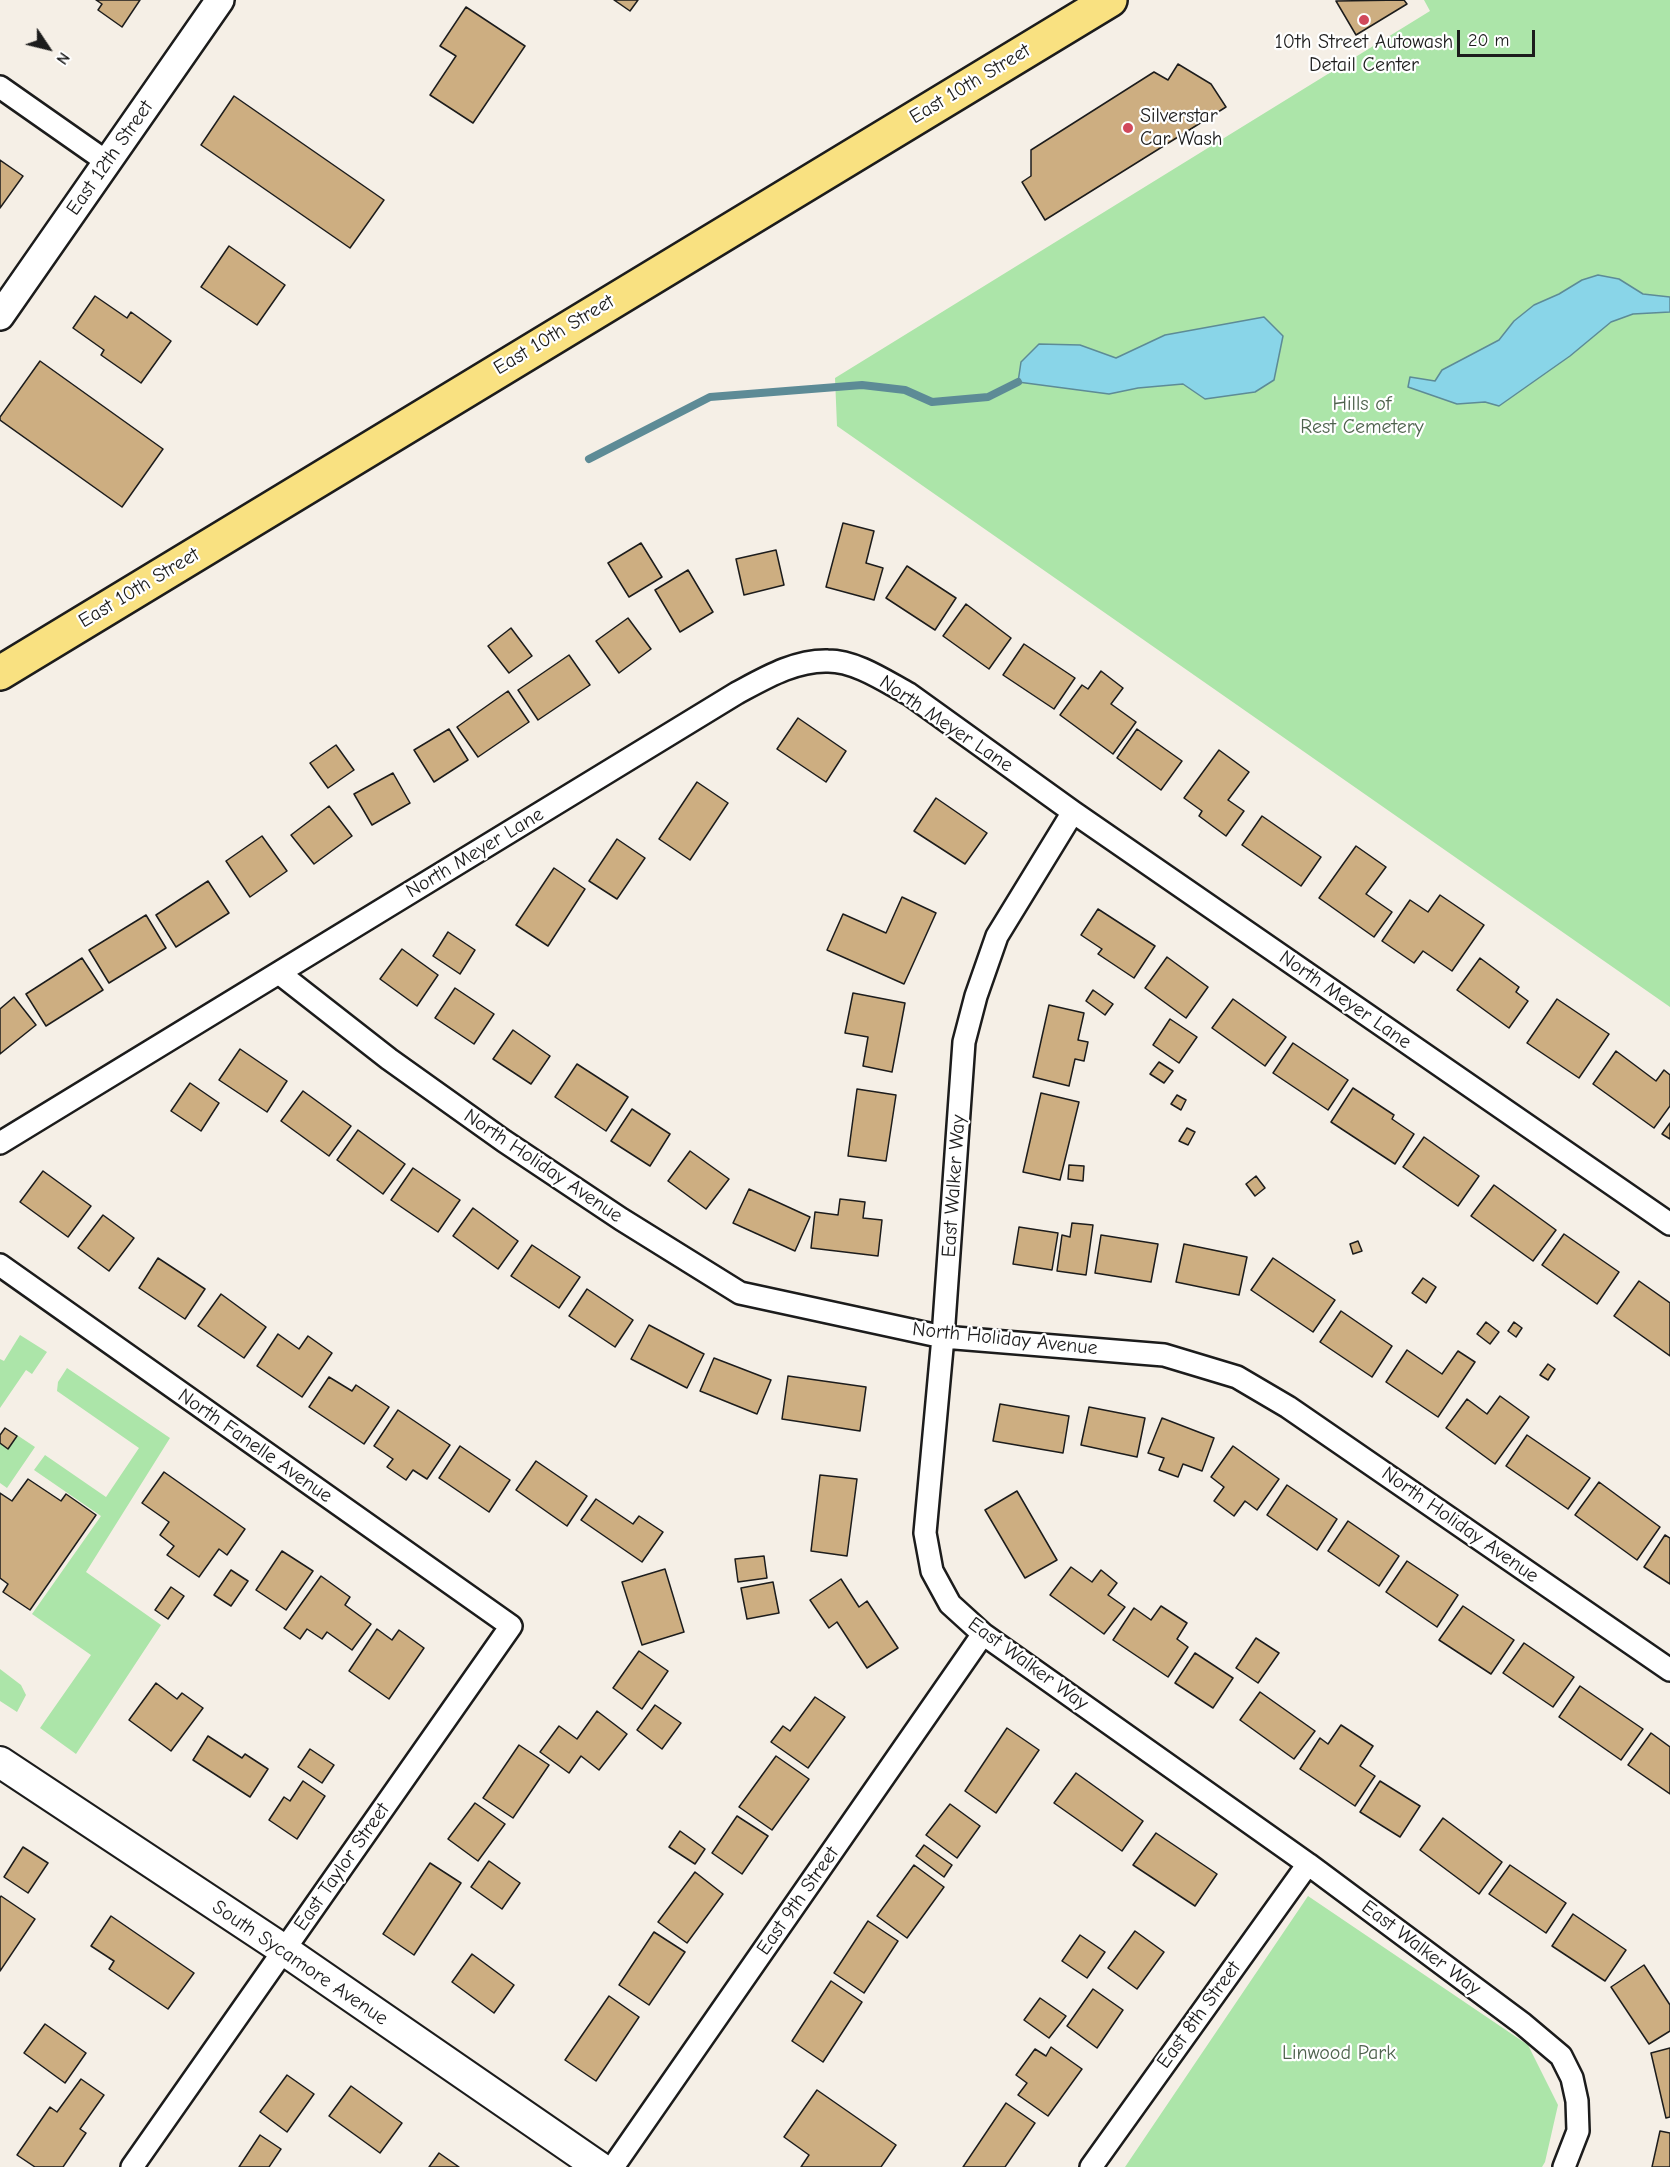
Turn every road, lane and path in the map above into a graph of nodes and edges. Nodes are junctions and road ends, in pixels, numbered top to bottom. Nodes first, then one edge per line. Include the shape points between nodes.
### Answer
1 (220, 0) edge
2 (1110, 0) edge
3 (0, 87) edge
4 (107, 162) junction
5 (0, 316) edge
6 (0, 673) edge
7 (1073, 812) junction
8 (279, 973) junction
9 (0, 1143) edge
10 (1670, 1224) edge
11 (0, 1265) edge
12 (943, 1336) junction
13 (511, 1626) joint
14 (983, 1634) junction
15 (1670, 1670) edge
16 (0, 1762) edge
17 (1308, 1864) junction
18 (284, 1950) junction
19 (132, 2167) edge
20 (599, 2167) edge
21 (613, 2167) edge
22 (1090, 2167) edge
23 (1564, 2167) edge

1 - 4 street, East 12th Street
2 - 6 main road, East 10th Street
3 - 4 street
4 - 5 street, East 12th Street
7 - 8 street, North Meyer Lane via 899,688 829,660 805,663 773,673 737,693
7 - 10 street, North Meyer Lane
7 - 12 street, East Walker Way via 997,936 964,1042
8 - 9 street, North Meyer Lane
8 - 12 street, North Holiday Avenue via 389,1059 504,1141 740,1293
11 - 13 street, North Fanelle Avenue
12 - 14 street, East Walker Way via 925,1533 932,1571 950,1604
12 - 15 street, North Holiday Avenue via 1164,1355 1237,1377 1288,1407
13 - 18 street, East Taylor Street
14 - 17 street, East Walker Way
14 - 21 street, East 9th Street
16 - 18 main road, South Sycamore Avenue
17 - 22 street, East 8th Street
17 - 23 street, East Walker Way via 1561,2056 1572,2078 1578,2131
18 - 19 street, East Taylor Street
18 - 20 main road, South Sycamore Avenue

